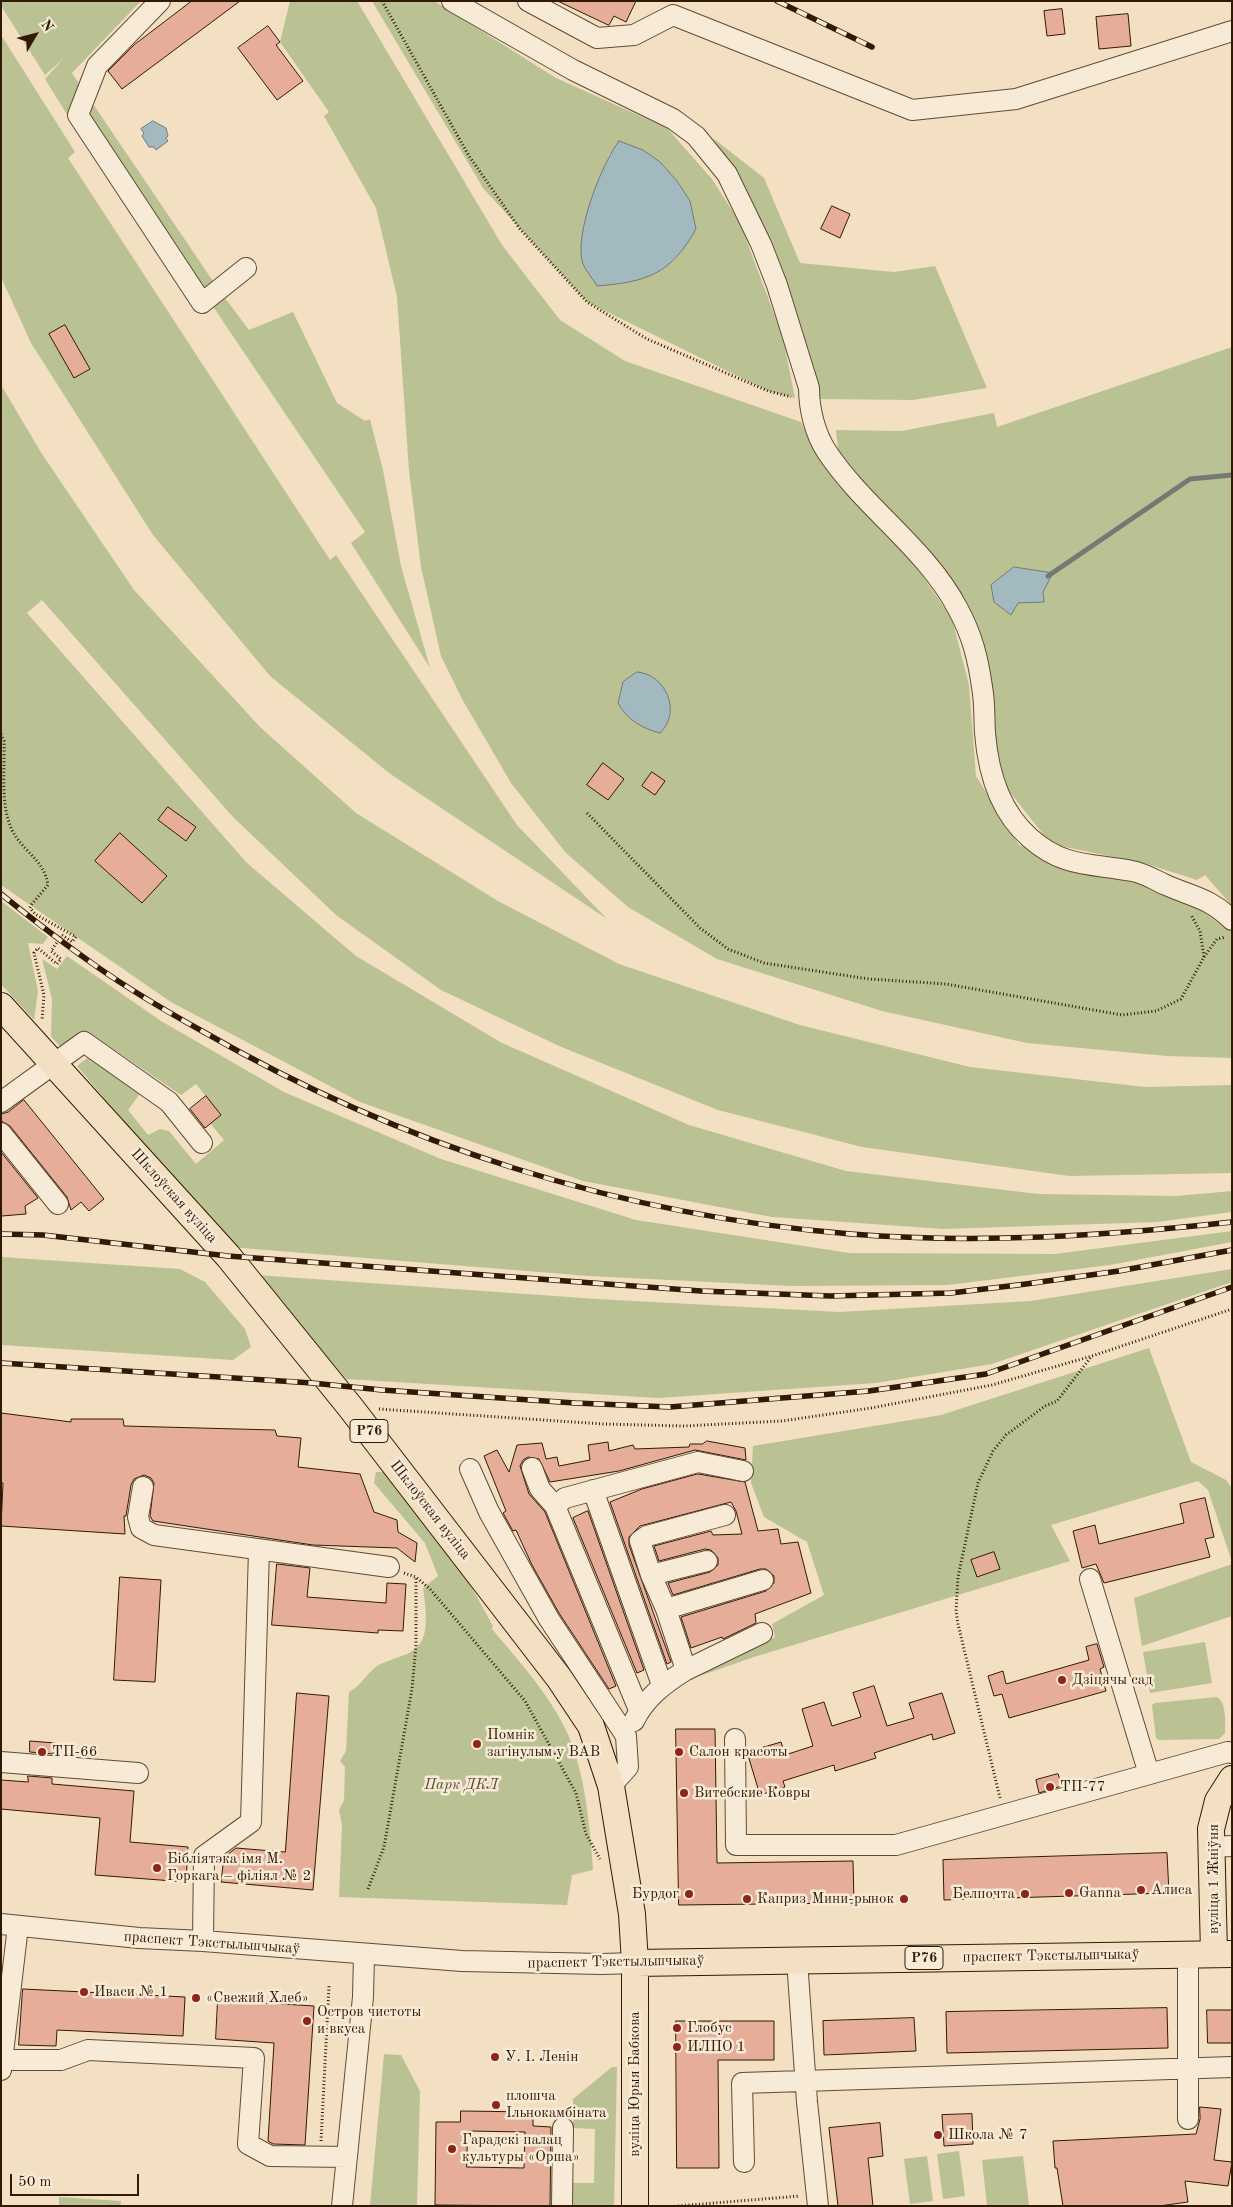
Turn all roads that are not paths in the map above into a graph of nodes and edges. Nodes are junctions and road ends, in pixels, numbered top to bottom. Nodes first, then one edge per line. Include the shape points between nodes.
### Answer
1 (160, 1) edge
2 (452, 1) edge
3 (528, 1) edge
4 (1232, 31) edge
5 (246, 268) dead end
6 (1232, 920) edge
7 (1, 1006) edge
8 (52, 1063) junction
9 (1, 1102) edge
10 (1, 1133) edge
11 (202, 1143) dead end
12 (58, 1204) dead end
13 (470, 1468) dead end
14 (532, 1468) dead end
15 (743, 1471) dead end
16 (143, 1487) dead end
17 (594, 1490) junction
18 (555, 1506) junction
19 (725, 1515) dead end
20 (259, 1550) junction
21 (707, 1561) dead end
22 (389, 1567) road end
23 (651, 1575) junction
24 (1090, 1579) dead end
25 (763, 1580) dead end
26 (666, 1609) junction
27 (762, 1633) dead end
28 (686, 1670) junction
29 (662, 1685) junction
30 (639, 1710) junction
31 (626, 1736) junction
32 (735, 1739) dead end
33 (1232, 1753) edge
34 (1, 1762) edge
35 (138, 1773) dead end
36 (1149, 1774) junction
37 (1232, 1779) edge
38 (612, 1786) junction
39 (1221, 1847) edge
40 (9, 1925) edge
41 (203, 1941) junction
42 (364, 1954) junction
43 (1188, 1954) junction
44 (1223, 1954) edge
45 (797, 1960) junction
46 (635, 1963) junction
47 (2, 2063) edge
48 (1232, 2067) edge
49 (1188, 2068) junction
50 (805, 2080) junction
51 (1188, 2119) dead end
52 (563, 2128) dead end
53 (347, 2157) junction
54 (744, 2162) dead end
55 (818, 2200) edge
56 (342, 2206) edge
57 (562, 2206) edge
58 (635, 2206) edge

1 - 5 street via 97,66 78,115 202,303
2 - 6 street via 573,70 673,119 696,136 727,174 777,285 809,388 809,402 827,452 938,579 972,636 983,689 990,774 1008,814 1029,837 1058,858 1086,866 1142,873 1212,903
3 - 4 street via 597,38 634,35 673,15 912,110 1016,99
7 - 8 main road, Шклоўская вуліца / Р76
8 - 9 street
8 - 11 street via 84,1042 169,1102
8 - 38 main road, Шклоўская вуліца / Р76 via 228,1256 351,1408 559,1678 591,1726
10 - 12 street
13 - 31 street via 489,1512 549,1619
14 - 18 street via 540,1489
15 - 17 street via 698,1462
16 - 20 street via 138,1517 141,1528 154,1535
17 - 18 street via 565,1498
17 - 29 street
18 - 30 street
19 - 23 street via 647,1536 640,1541
20 - 22 street
20 - 41 street via 251,1822 204,1856
21 - 23 street
23 - 26 street
24 - 36 street
25 - 26 street
26 - 28 street
27 - 28 street
28 - 29 street
29 - 30 street
30 - 31 street
31 - 38 street via 628,1767
32 - 36 street via 736,1845 896,1845
33 - 36 street
34 - 35 street
37 - 39 main road, вуліца 1 Жніўня via 1218,1801 1211,1829
38 - 46 main road, Шклоўская вуліца / Р76 via 632,1914
39 - 44 main road, вуліца 1 Жніўня
40 - 41 street, праспект Тэкстыльшчыкаў
40 - 47 street
41 - 42 street, праспект Тэкстыльшчыкаў
42 - 46 street, праспект Тэкстыльшчыкаў via 540,1964
42 - 53 street via 363,1997
43 - 44 main road, праспект Тэкстыльшчыкаў / Р76
43 - 45 main road, праспект Тэкстыльшчыкаў / Р76
43 - 49 street
45 - 46 main road, праспект Тэкстыльшчыкаў / Р76
45 - 50 street
46 - 58 main road, вуліца Юрыя Бабкова
47 - 53 street via 61,2060 88,2050 254,2058 248,2144 270,2156
48 - 49 street
49 - 50 street
49 - 51 street
50 - 54 street via 742,2083
50 - 55 street
52 - 57 street
53 - 56 street

